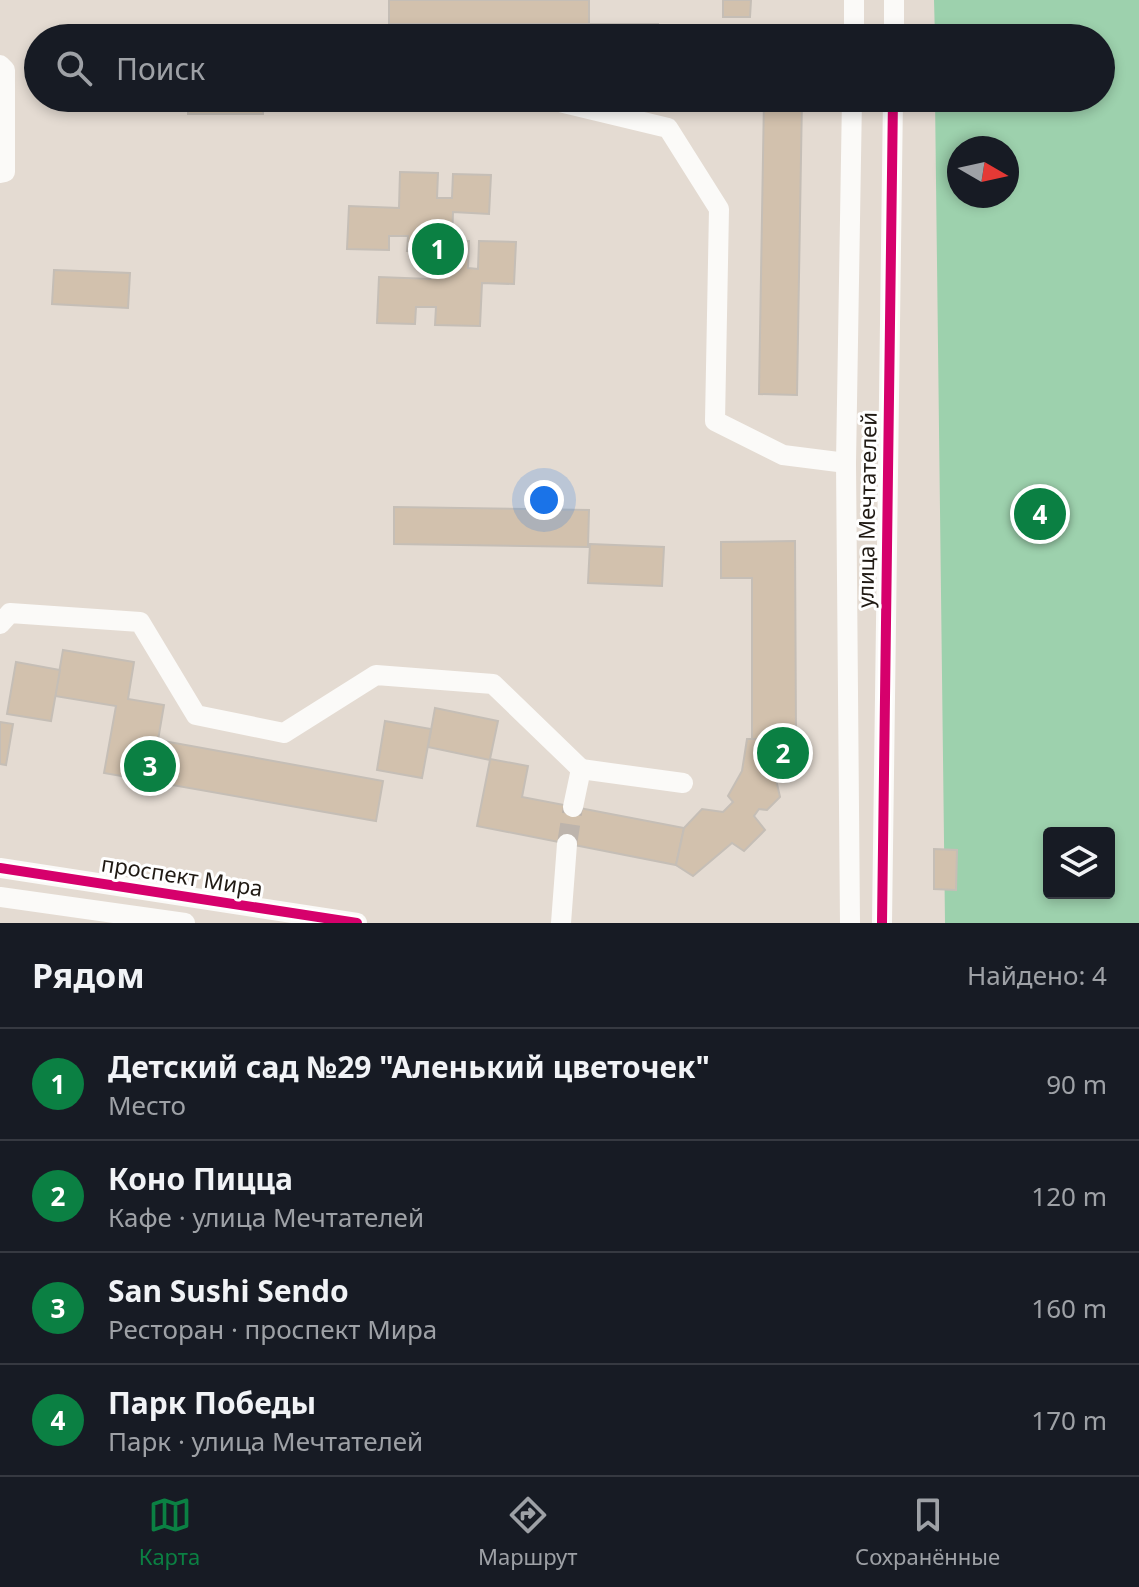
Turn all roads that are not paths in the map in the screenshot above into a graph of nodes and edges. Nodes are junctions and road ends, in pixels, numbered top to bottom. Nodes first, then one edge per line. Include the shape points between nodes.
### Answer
1 (854, 0) edge
2 (894, 0) edge
3 (854, 24) edge
4 (894, 24) edge
5 (0, 65) edge
6 (601, 112) edge
7 (852, 112) edge
8 (893, 112) edge
9 (0, 173) edge
10 (846, 463) junction
11 (0, 624) edge
12 (581, 769) junction
13 (683, 783) dead end
14 (573, 807) tunnel mouth
15 (567, 844) tunnel mouth
16 (0, 868) edge
17 (0, 897) edge
18 (185, 923) edge
19 (357, 923) edge
20 (561, 923) edge
21 (850, 923) edge
22 (882, 923) edge

1 - 3 street
2 - 4 street
5 - 9 street via 5,70 5,172
6 - 10 street via 668,128 719,209 715,421 783,455
7 - 10 street, улица Мечтателей
8 - 22 street, улица Мечтателей
10 - 21 street, улица Мечтателей
11 - 12 street via 10,613 140,622 196,715 284,733 376,675 493,684
12 - 13 street
12 - 14 street
15 - 20 street
16 - 19 street, проспект Мира
17 - 18 street, проспект Мира

